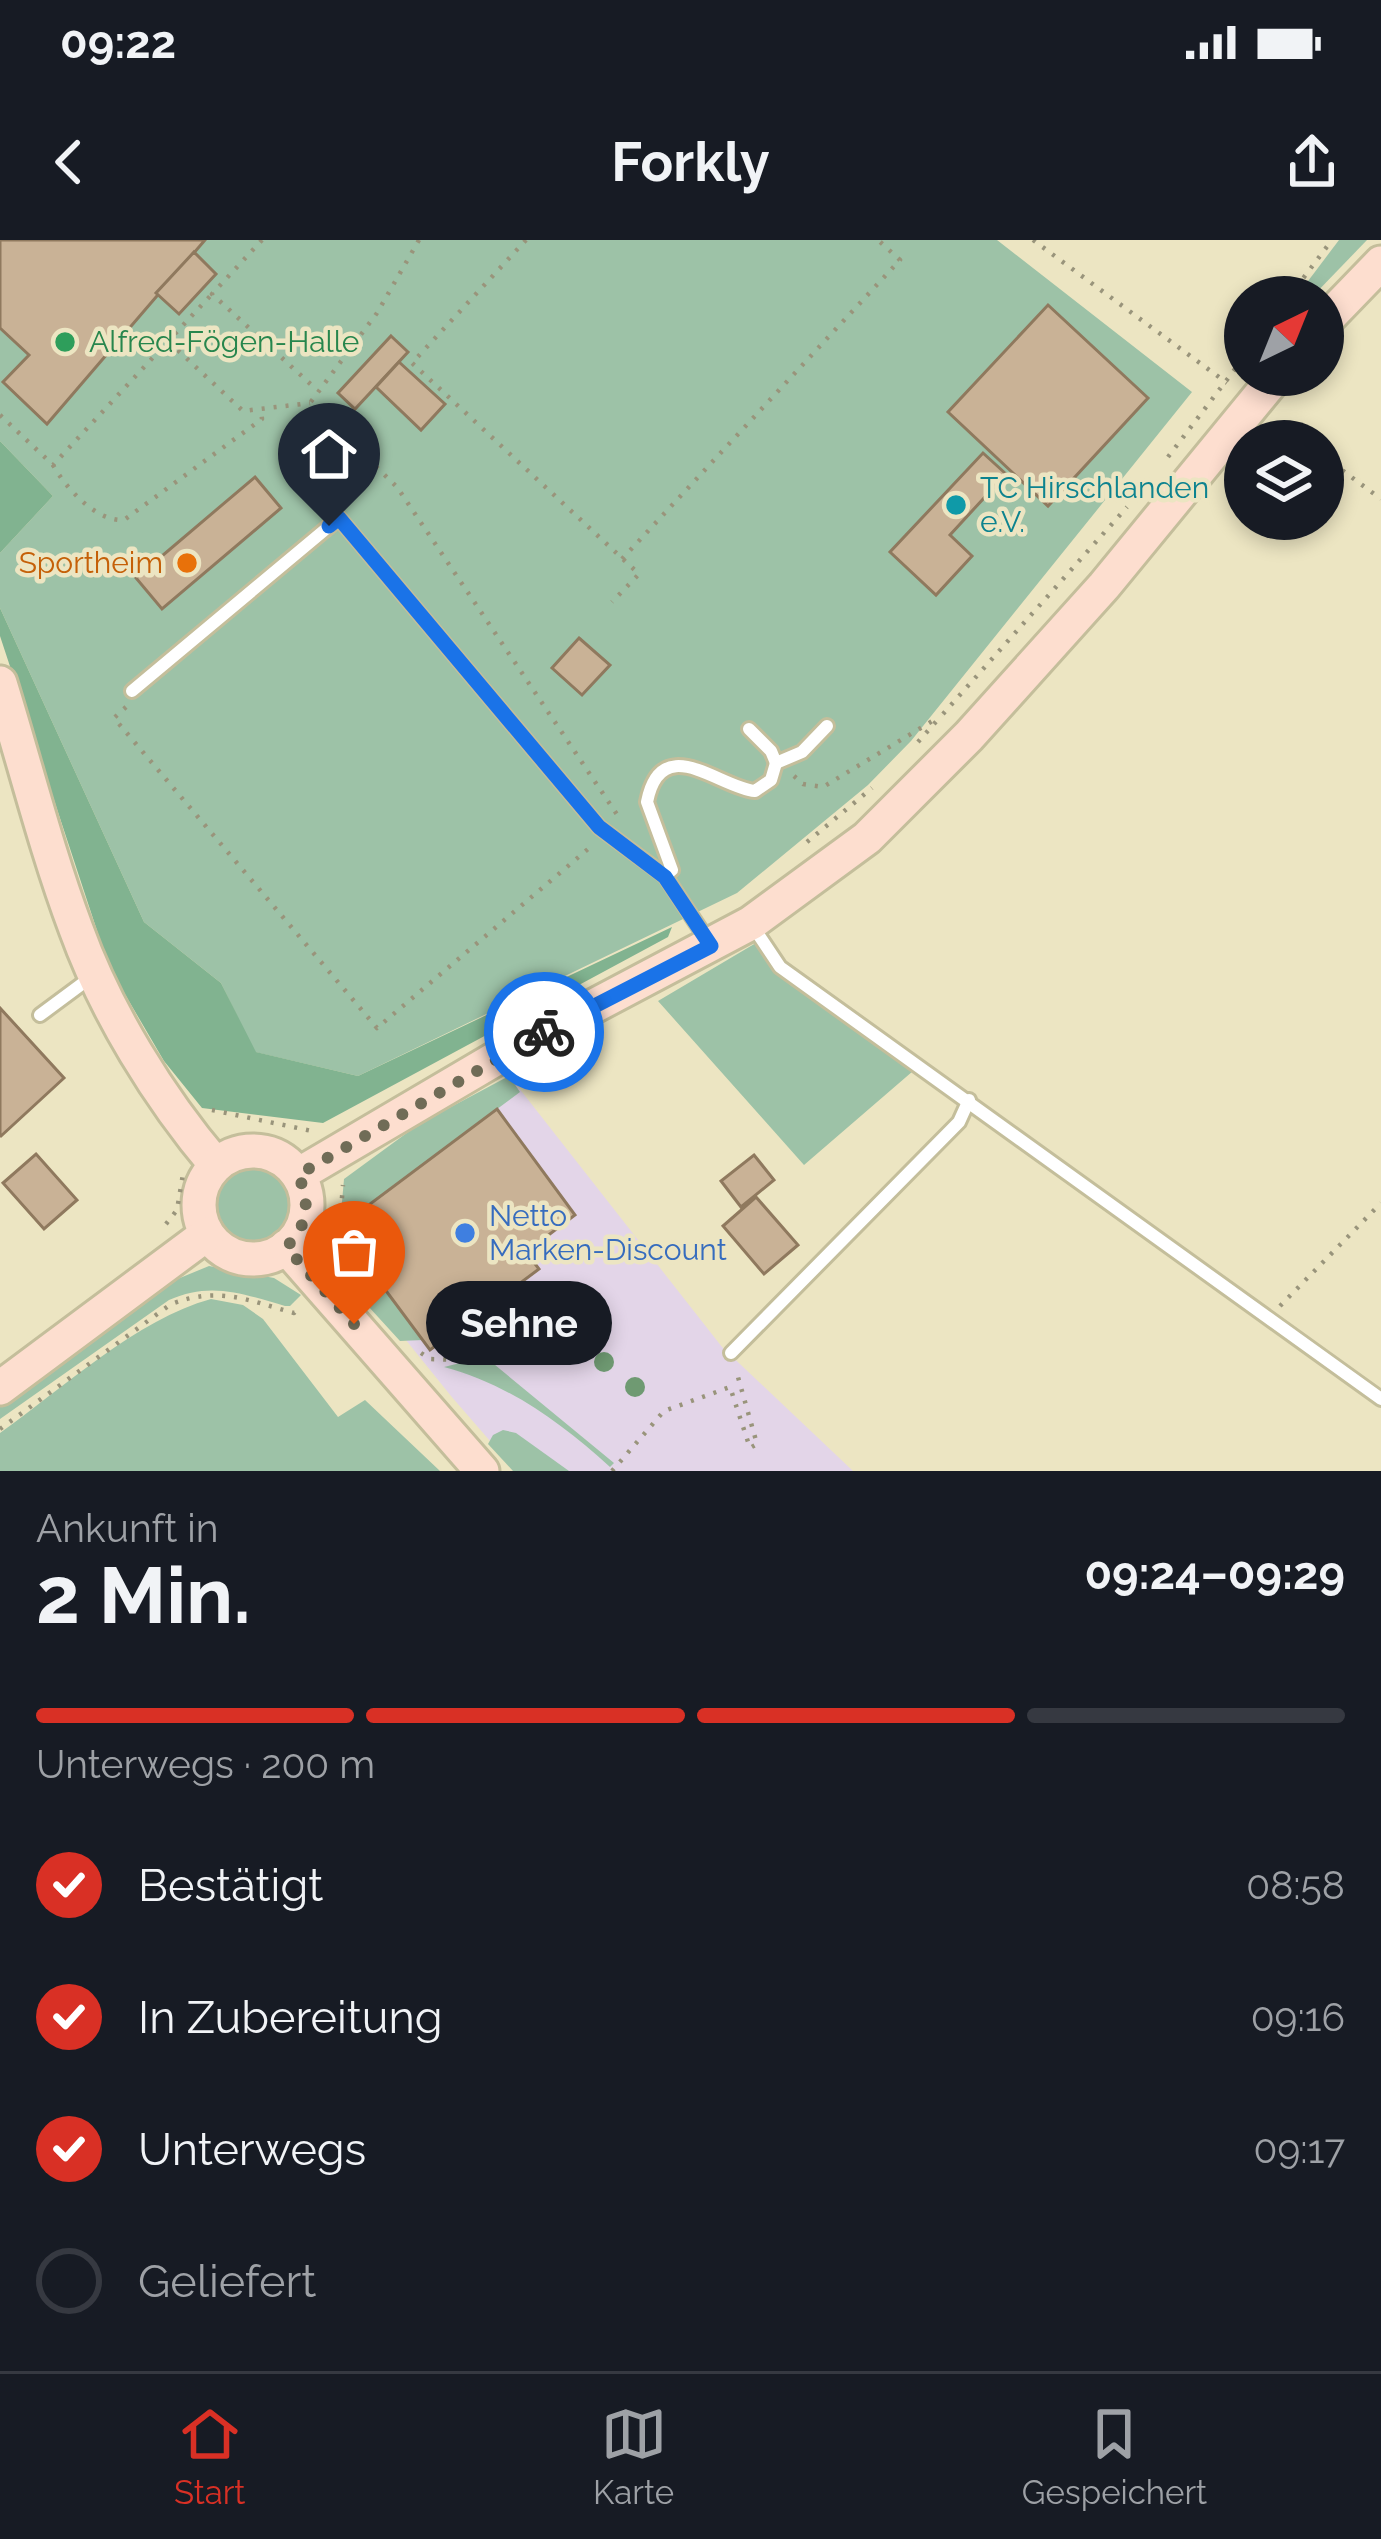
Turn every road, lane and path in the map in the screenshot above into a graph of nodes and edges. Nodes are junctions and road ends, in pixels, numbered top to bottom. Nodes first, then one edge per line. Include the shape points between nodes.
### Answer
1 (262, 240) edge
2 (419, 240) edge
3 (526, 240) edge
4 (878, 240) edge
5 (1033, 240) edge
6 (1332, 240) edge
7 (1381, 263) edge
8 (1305, 276) edge
9 (212, 294) junction
10 (1344, 301) edge
11 (168, 341) junction
12 (1224, 381) edge
13 (1224, 385) edge
14 (319, 392) junction
15 (1260, 396) edge
16 (310, 404) junction
17 (261, 409) junction
18 (0, 415) edge
19 (358, 450) junction
20 (1168, 457) dead end
21 (53, 464) junction
22 (1344, 472) edge
23 (1139, 493) dead end
24 (304, 496) dead end
25 (1381, 499) edge
26 (622, 559) junction
27 (612, 602) dead end
28 (0, 683) edge
29 (132, 691) joint
30 (942, 715) junction
31 (827, 726) dead end
32 (749, 729) dead end
33 (915, 745) dead end
34 (776, 763) junction
35 (886, 774) dead end
36 (621, 820) dead end
37 (599, 827) junction
38 (804, 844) dead end
39 (665, 877) junction
40 (751, 922) junction
41 (711, 946) junction
42 (95, 974) junction
43 (40, 1015) dead end
44 (970, 1100) junction
45 (216, 1165) junction
46 (298, 1175) junction
47 (1381, 1203) edge
48 (208, 1234) junction
49 (286, 1247) junction
50 (497, 1319) dead end
51 (1270, 1319) junction
52 (468, 1322) dead end
53 (375, 1346) junction
54 (477, 1346) junction
55 (731, 1353) joint
56 (0, 1388) edge
57 (1381, 1399) edge
58 (482, 1471) edge
59 (612, 1471) edge

1 - 9 path
2 - 14 path
3 - 26 path via 412,363
4 - 26 path via 900,260
5 - 12 path
6 - 8 path
7 - 10 main road
9 - 11 path
9 - 14 path
11 - 17 path via 243,411
11 - 21 path
13 - 20 path
14 - 16 path
15 - 40 main road via 952,755 867,838
16 - 17 path
16 - 19 path
17 - 21 path via 262,418 124,520 105,518 62,482
18 - 21 path
19 - 24 path
19 - 36 path via 397,487
22 - 25 path
23 - 30 path
26 - 27 path via 639,574
28 - 42 main road
29 - 37 lane via 339,518
29 - 37 path via 114,718 377,1028 594,845
30 - 33 path
30 - 34 path via 823,788
31 - 34 lane via 802,752
32 - 34 lane
34 - 39 lane via 771,780 755,790 693,765 664,773 647,802 672,870
35 - 38 path
37 - 39 lane
39 - 41 lane
40 - 41 main road
40 - 44 lane via 780,967
41 - 46 main road via 507,1052
42 - 43 lane
42 - 45 main road
44 - 51 lane
44 - 55 lane via 959,1122
45 - 46 main road via 232,1154 263,1152
45 - 48 main road via 200,1194
46 - 49 main road via 306,1216
47 - 51 path
48 - 49 main road via 242,1258
48 - 56 main road
49 - 53 main road
50 - 54 path
51 - 57 lane
52 - 54 path
53 - 54 path via 400,1340 430,1358 462,1360
53 - 58 main road
55 - 59 path via 757,1444 750,1448 730,1387 664,1411

